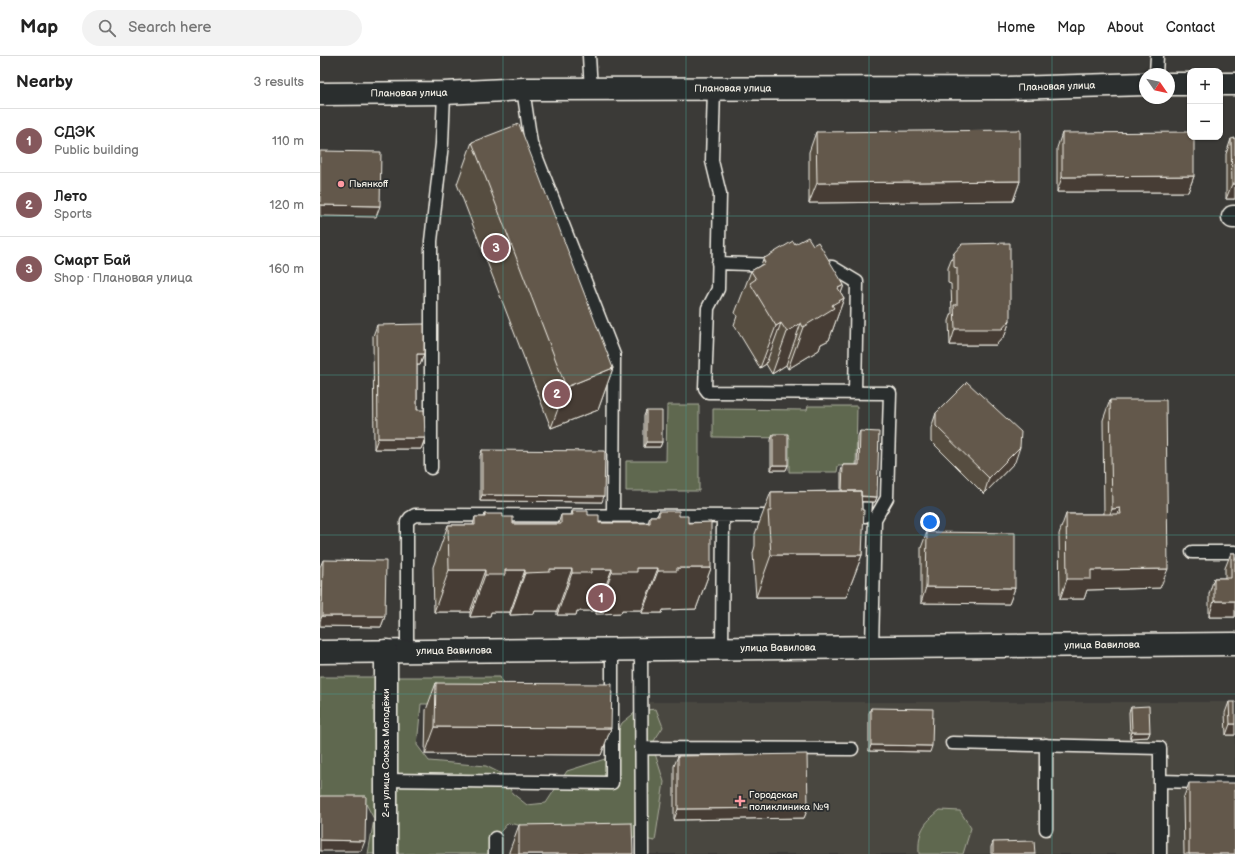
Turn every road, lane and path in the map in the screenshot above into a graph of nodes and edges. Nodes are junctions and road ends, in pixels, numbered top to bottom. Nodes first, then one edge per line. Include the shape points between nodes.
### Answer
1 (589, 56) edge
2 (1157, 56) edge
3 (1156, 68) edge
4 (1139, 84) edge
5 (1175, 84) edge
6 (1187, 84) edge
7 (1223, 84) edge
8 (1235, 84) edge
9 (523, 89) junction
10 (714, 89) junction
11 (591, 90) junction
12 (444, 93) junction
13 (320, 94) edge
14 (718, 263) junction
15 (788, 265) edge
16 (804, 265) edge
17 (855, 392) junction
18 (431, 468) dead end
19 (866, 502) edge
20 (613, 516) junction
21 (723, 516) junction
22 (791, 516) edge
23 (850, 516) edge
24 (871, 516) junction
25 (1192, 552) dead end
26 (1235, 552) edge
27 (1235, 644) edge
28 (872, 647) junction
29 (722, 649) junction
30 (612, 650) junction
31 (641, 650) junction
32 (396, 651) junction
33 (320, 652) edge
34 (952, 743) dead end
35 (1046, 745) junction
36 (642, 748) junction
37 (852, 748) dead end
38 (386, 780) junction
39 (1160, 781) junction
40 (1235, 783) edge
41 (1046, 829) dead end
42 (495, 838) dead end
43 (386, 854) edge
44 (495, 854) edge
45 (642, 854) edge
46 (1160, 854) edge

1 - 11 lane
2 - 3 lane
4 - 10 street, Плановая улица via 1009,88
5 - 6 street
7 - 8 street
9 - 11 street, Плановая улица
9 - 12 street, Плановая улица
9 - 20 lane via 532,143 614,355
10 - 11 street, Плановая улица
10 - 14 lane via 712,161 720,194
12 - 13 street, Плановая улица
12 - 18 lane via 442,144 431,241
14 - 15 lane
14 - 17 lane via 718,291 708,308 706,391
16 - 17 lane via 832,267 857,282
17 - 24 lane via 888,392 890,395 887,498
19 - 24 lane
20 - 21 lane
20 - 32 lane via 415,515 410,518 407,522
21 - 22 lane
21 - 29 lane
23 - 24 lane
24 - 28 lane
25 - 26 lane
27 - 28 street, улица Вавилова
28 - 29 street, улица Вавилова
29 - 31 street, улица Вавилова
30 - 31 street, улица Вавилова
30 - 32 street, улица Вавилова
30 - 38 lane via 612,783
31 - 36 lane
32 - 33 street, улица Вавилова
32 - 38 street, 2-я улица Союза Молодёжи
34 - 35 lane
35 - 39 lane via 1160,748
35 - 41 lane
36 - 37 lane
36 - 45 lane
38 - 43 street, 2-я улица Союза Молодёжи
39 - 40 lane
39 - 46 lane
42 - 44 lane

